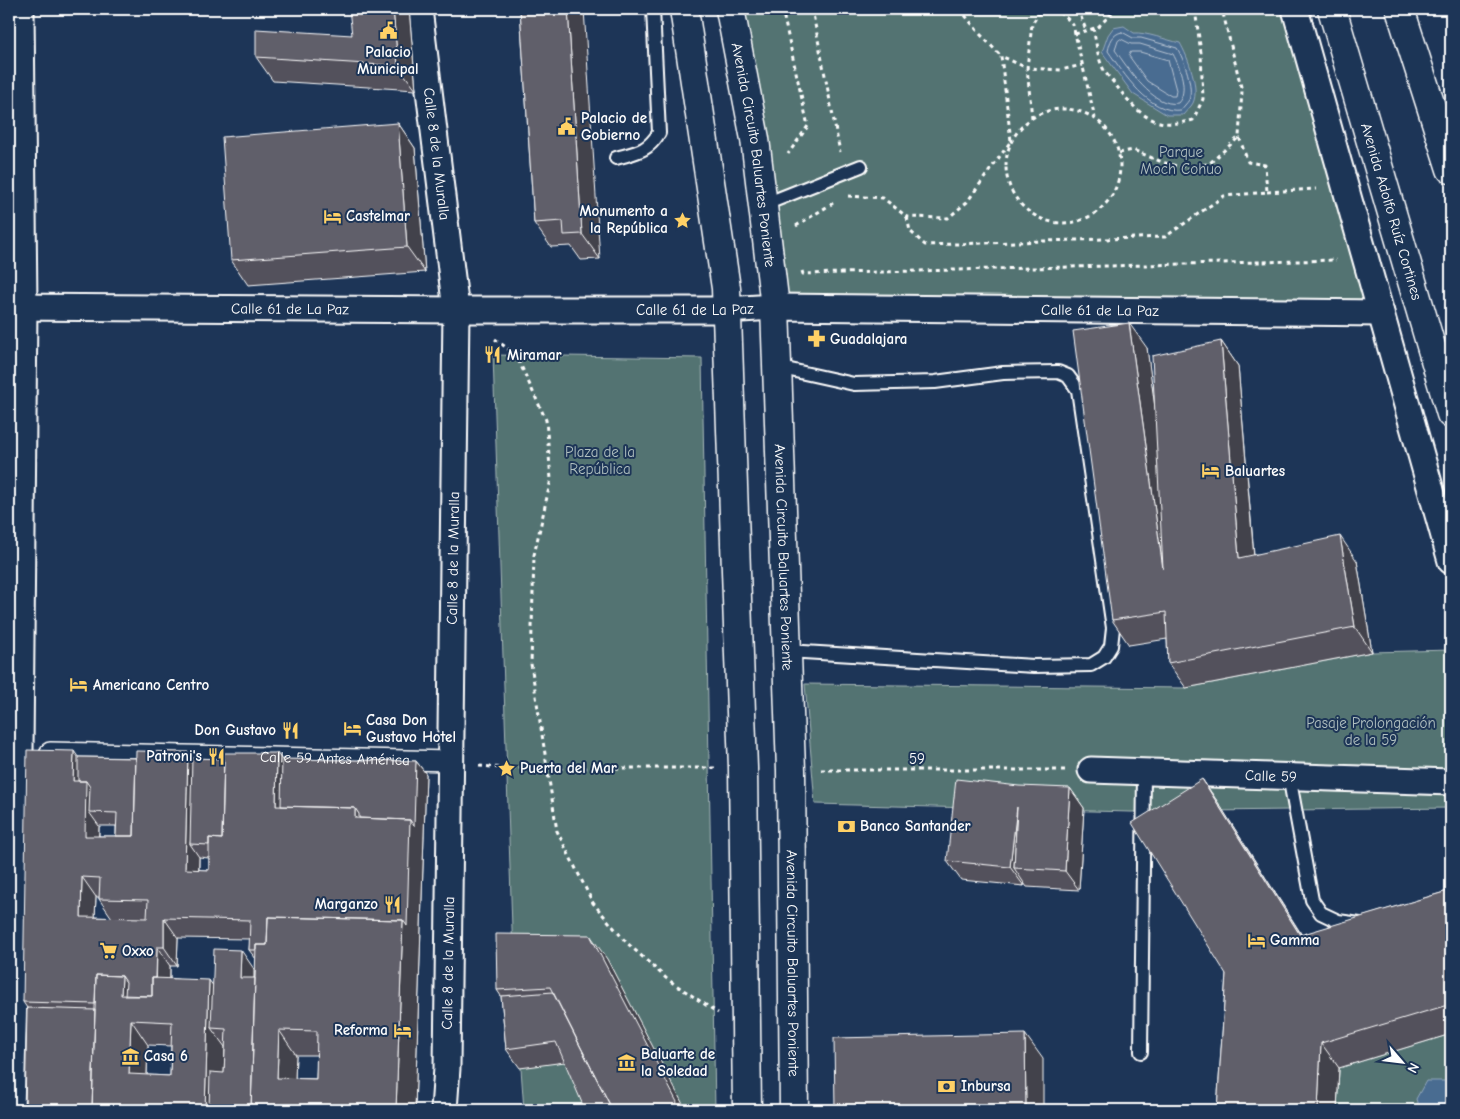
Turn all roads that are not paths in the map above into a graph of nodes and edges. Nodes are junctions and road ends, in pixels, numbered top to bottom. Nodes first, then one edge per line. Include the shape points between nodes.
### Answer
1 (21, 9) edge
2 (419, 9) edge
3 (653, 9) edge
4 (684, 9) edge
5 (730, 9) edge
6 (1295, 9) edge
7 (1332, 9) edge
8 (1400, 9) edge
9 (616, 158) dead end
10 (861, 166) dead end
11 (1451, 169) edge
12 (763, 205) junction
13 (16, 307) edge
14 (775, 308) junction
15 (456, 310) junction
16 (726, 310) junction
17 (1381, 313) junction
18 (777, 367) junction
19 (1451, 414) edge
20 (1451, 561) edge
21 (787, 650) junction
22 (14, 751) edge
23 (451, 761) junction
24 (1091, 770) road end
25 (1144, 771) junction
26 (1289, 776) junction
27 (1451, 782) edge
28 (1377, 921) edge
29 (1141, 1052) dead end
30 (11, 1110) edge
31 (444, 1110) edge
32 (747, 1110) edge
33 (794, 1110) edge

1 - 13 street
2 - 15 street, Calle 8 de la Muralla
3 - 9 lane via 659,133 653,143 642,151
4 - 16 main road via 726,288
5 - 12 main road, Avenida Circuito Baluartes Poniente via 755,139
6 - 17 street
7 - 19 main road, Avenida Adolfo Ruíz Cortines
8 - 11 main road
10 - 12 lane
12 - 14 main road, Avenida Circuito Baluartes Poniente
13 - 15 street, Calle 61 de La Paz
13 - 22 street
14 - 16 street, Calle 61 de La Paz
14 - 17 street, Calle 61 de La Paz
14 - 18 main road, Avenida Circuito Baluartes Poniente
15 - 16 street, Calle 61 de La Paz
15 - 23 street, Calle 8 de la Muralla
16 - 32 main road via 743,768
17 - 20 street
18 - 21 main road, Avenida Circuito Baluartes Poniente
18 - 21 lane via 854,384 935,382 1002,373 1058,372 1068,376 1078,390 1113,628 1111,646 1104,657 1091,664 1034,666
21 - 33 main road, Avenida Circuito Baluartes Poniente
22 - 23 street, Calle 59 Antes América
22 - 30 street
23 - 31 street, Calle 8 de la Muralla
24 - 25 street, Calle 59
25 - 26 street, Calle 59
25 - 29 lane
26 - 27 street, Calle 59
26 - 28 lane via 1312,900 1321,913 1338,921 1358,924

